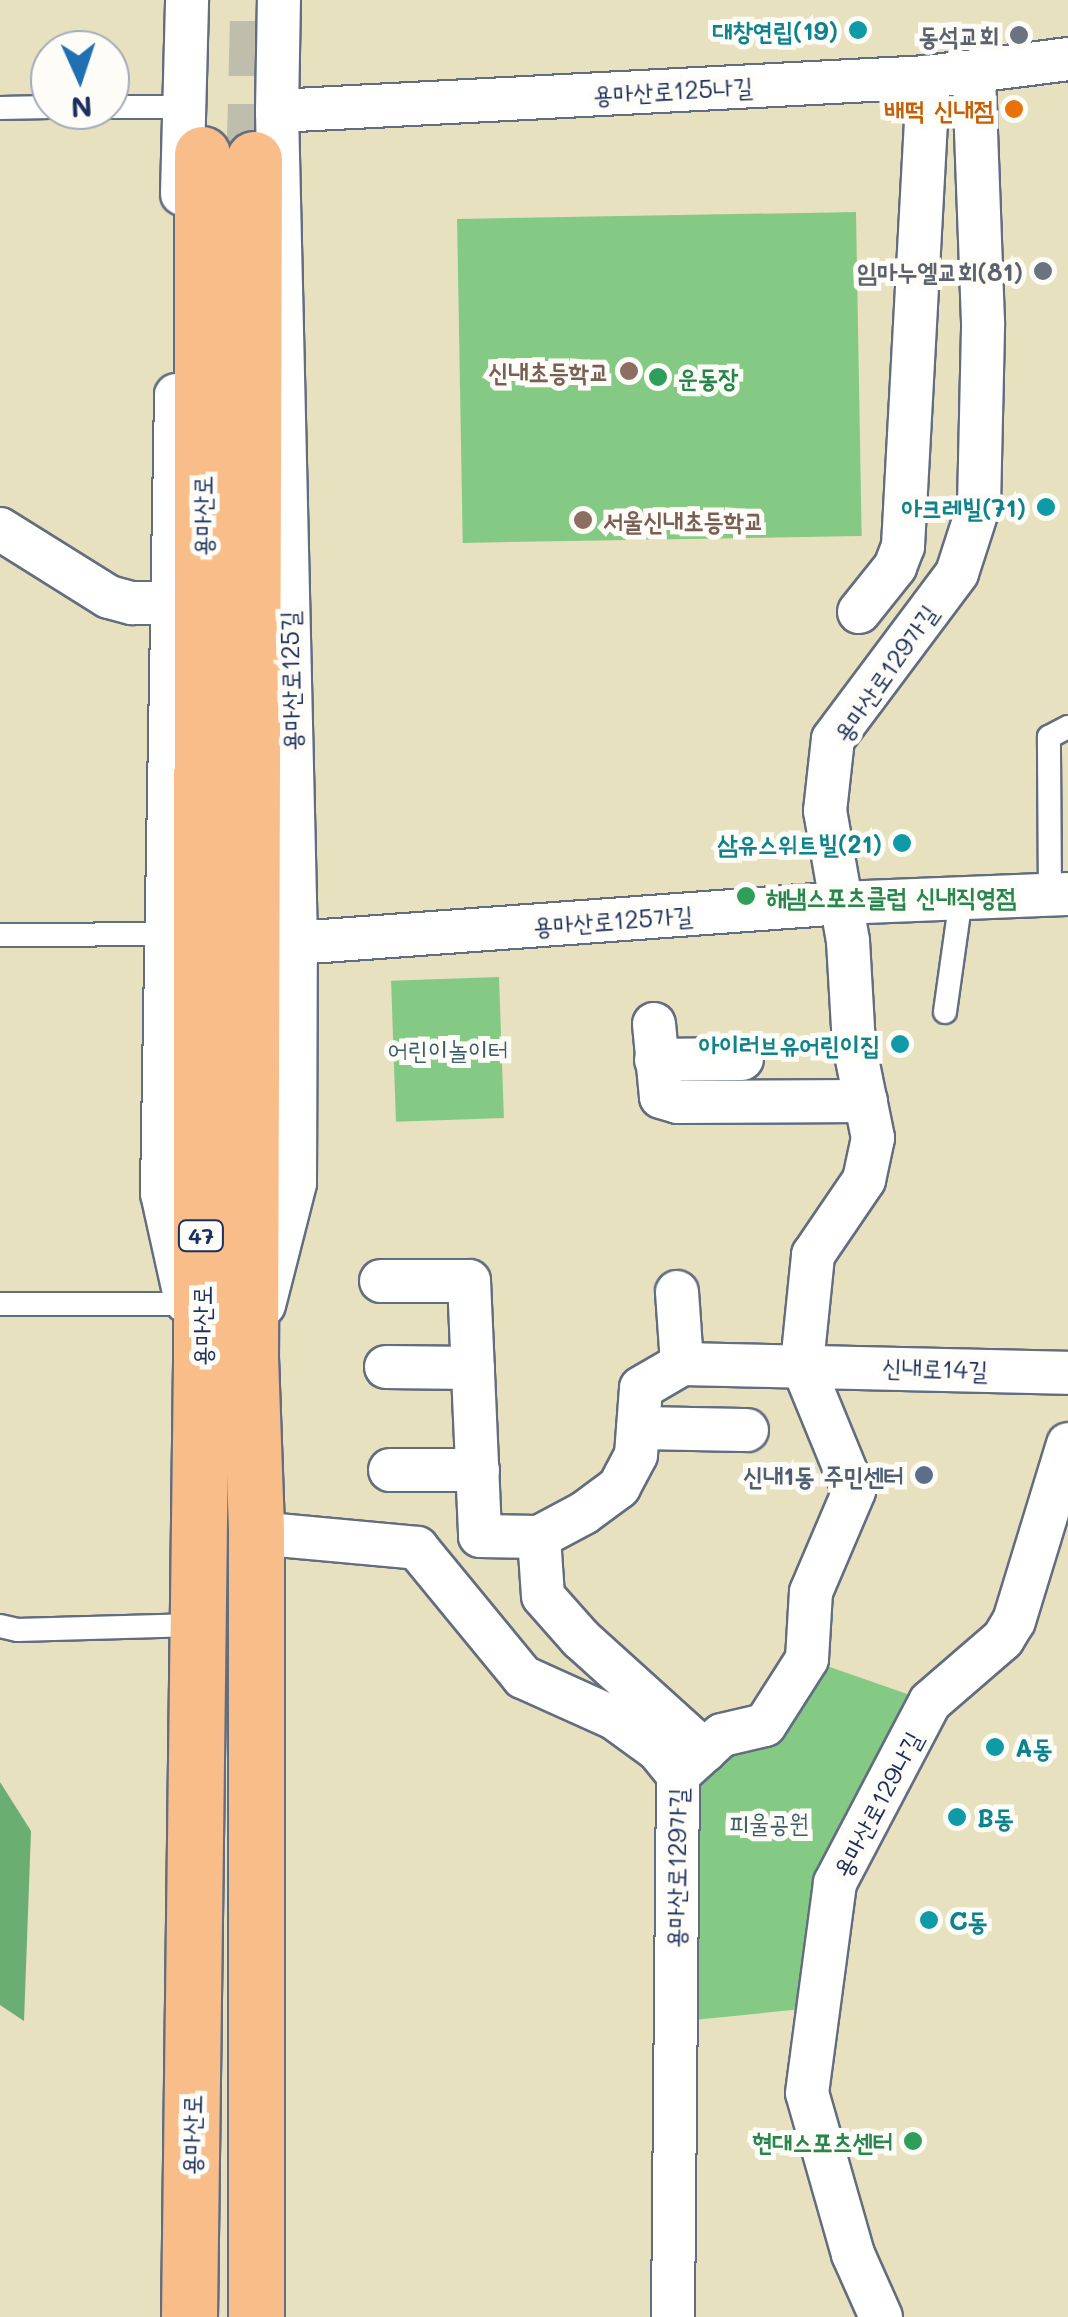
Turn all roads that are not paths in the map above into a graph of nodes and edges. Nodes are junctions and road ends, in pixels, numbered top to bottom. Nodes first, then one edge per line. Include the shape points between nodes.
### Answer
1 (187, 0) edge
2 (279, 0) edge
3 (1068, 60) edge
4 (974, 71) junction
5 (928, 77) junction
6 (0, 108) edge
7 (30, 108) edge
8 (277, 111) junction
9 (130, 113) edge
10 (213, 140) junction
11 (0, 529) edge
12 (171, 603) junction
13 (860, 612) dead end
14 (1068, 727) edge
15 (1059, 894) edge
16 (961, 898) junction
17 (842, 903) junction
18 (164, 934) junction
19 (0, 935) edge
20 (296, 943) junction
21 (945, 1012) dead end
22 (742, 1059) dead end
23 (866, 1101) junction
24 (381, 1281) dead end
25 (677, 1292) dead end
26 (0, 1304) edge
27 (186, 1304) junction
28 (226, 1358) junction
29 (682, 1364) junction
30 (802, 1364) junction
31 (386, 1367) dead end
32 (474, 1368) junction
33 (1068, 1373) edge
34 (638, 1428) junction
35 (748, 1430) dead end
36 (1068, 1444) edge
37 (390, 1470) dead end
38 (478, 1470) junction
39 (256, 1532) junction
40 (539, 1536) junction
41 (196, 1625) junction
42 (0, 1626) edge
43 (692, 1763) junction
44 (189, 2317) edge
45 (256, 2317) edge
46 (673, 2317) edge
47 (881, 2317) edge

1 - 10 street
2 - 8 street, 용마산로125길
3 - 4 street, 용마산로125나길
4 - 5 street, 용마산로125나길
4 - 17 street, 용마산로129가길 via 983,322 979,505 957,573 833,739 825,812
5 - 8 street, 용마산로125나길
5 - 13 street via 904,546
6 - 7 lane
8 - 20 street, 용마산로125길
9 - 10 lane
10 - 12 street
10 - 28 main road, 용마산로 / 47
11 - 12 street via 109,597
12 - 18 street
14 - 15 lane, 용마산로125가길 via 1049,737
15 - 16 street, 용마산로125가길
16 - 17 street, 용마산로125가길
16 - 21 lane
17 - 20 street, 용마산로125가길
17 - 23 street, 용마산로129가길 via 854,1045
18 - 19 lane
18 - 27 street via 162,1193
20 - 28 street, 용마산로125길 via 295,1182
22 - 23 street via 655,1042 661,1096 678,1102
23 - 30 street, 용마산로129가길 via 873,1138 864,1180 813,1256
24 - 32 street via 469,1280
25 - 29 street
26 - 27 lane
27 - 28 street
28 - 39 main road, 용마산로 / 47
28 - 41 main road, 용마산로 / 47
29 - 30 street, 신내로14길
29 - 34 street via 641,1388
30 - 33 street, 신내로14길
30 - 43 street, 용마산로129가길 via 854,1491 811,1592 808,1659 765,1725 722,1735
31 - 32 street
32 - 38 street
34 - 35 street
34 - 40 street via 636,1455 619,1487
36 - 47 street, 용마산로129나길 via 1014,1621 930,1702 835,1883 807,2093 853,2254
37 - 38 street
38 - 40 street via 480,1536
39 - 43 street via 417,1548 523,1677
39 - 45 main road, 용마산로 / 47
40 - 43 street via 543,1596
41 - 42 lane
41 - 44 main road, 용마산로 / 47
43 - 46 street, 용마산로129가길

